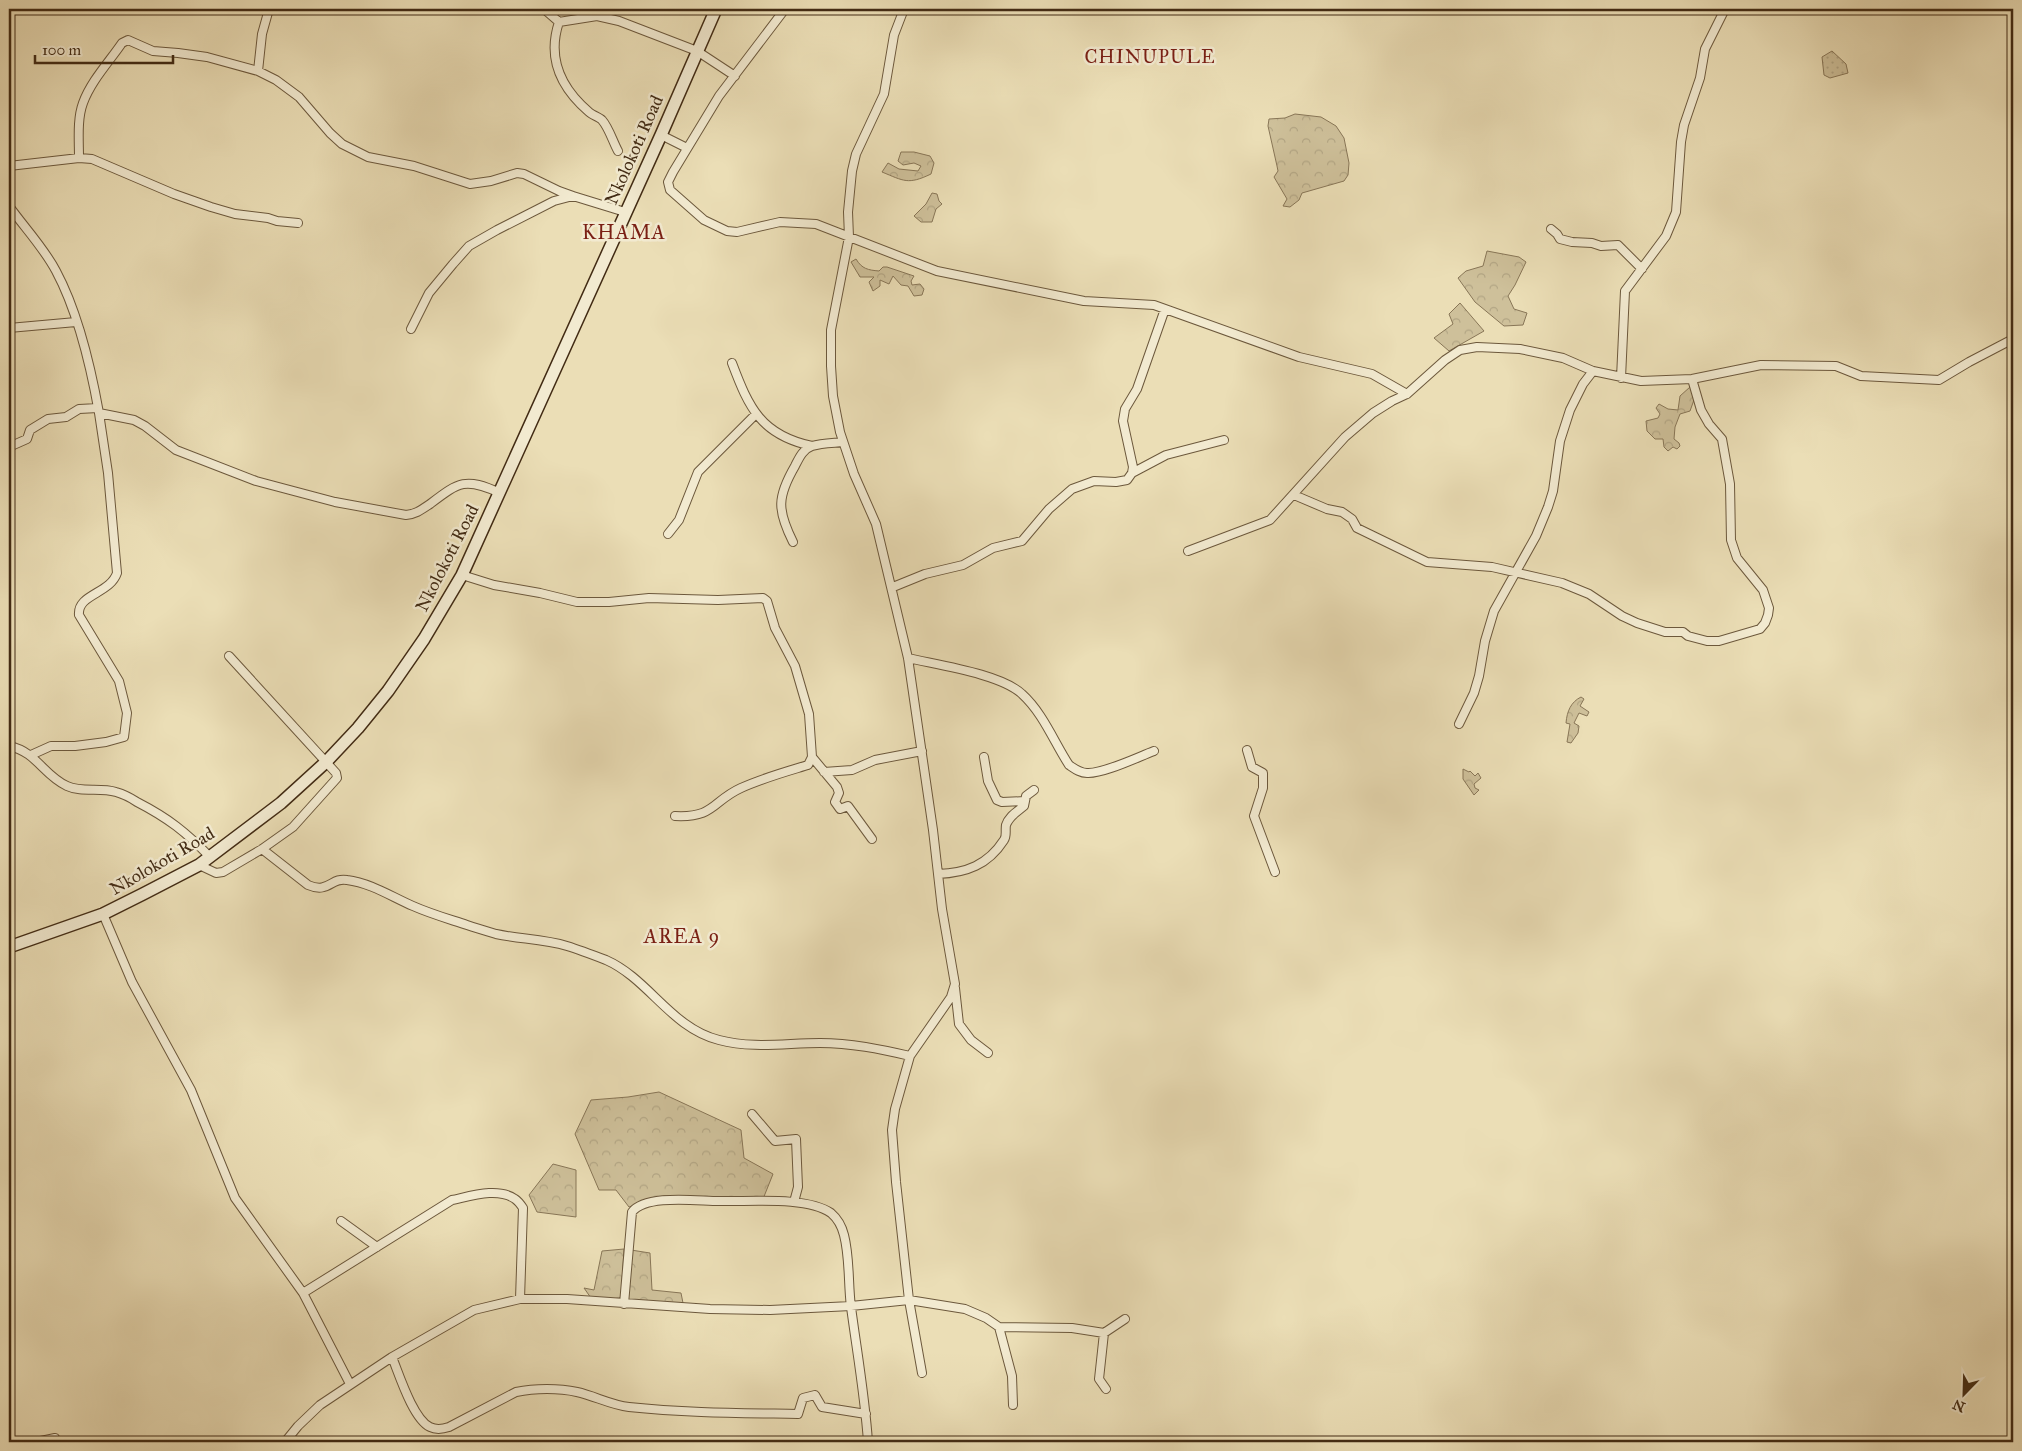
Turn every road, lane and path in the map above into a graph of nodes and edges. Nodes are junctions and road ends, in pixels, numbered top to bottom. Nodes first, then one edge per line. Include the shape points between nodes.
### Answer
1 (268, 9) edge
2 (544, 9) edge
3 (716, 9) edge
4 (785, 9) edge
5 (904, 9) edge
6 (1725, 9) edge
7 (559, 22) junction
8 (697, 51) junction
9 (258, 71) junction
10 (734, 76) junction
11 (661, 135) junction
12 (687, 148) junction
13 (618, 152) dead end
14 (79, 158) junction
15 (9, 166) edge
16 (573, 196) junction
17 (9, 206) edge
18 (625, 212) junction
19 (298, 223) dead end
20 (1551, 229) dead end
21 (849, 237) junction
22 (1642, 268) junction
23 (1165, 309) junction
24 (76, 322) junction
25 (9, 328) edge
26 (411, 329) dead end
27 (2013, 339) edge
28 (732, 363) dead end
29 (1593, 371) junction
30 (1621, 378) junction
31 (1692, 379) junction
32 (1407, 394) junction
33 (99, 411) junction
34 (756, 414) junction
35 (1224, 440) dead end
36 (843, 442) junction
37 (812, 446) junction
38 (9, 447) edge
39 (1132, 472) junction
40 (500, 493) junction
41 (1294, 494) junction
42 (668, 534) dead end
43 (792, 542) dead end
44 (1188, 551) dead end
45 (1514, 573) junction
46 (462, 575) junction
47 (892, 587) junction
48 (229, 656) dead end
49 (908, 658) junction
50 (1459, 724) dead end
51 (9, 746) edge
52 (1247, 750) dead end
53 (1154, 751) dead end
54 (922, 752) junction
55 (31, 755) junction
56 (812, 757) junction
57 (984, 757) dead end
58 (326, 762) junction
59 (824, 772) junction
60 (1034, 790) dead end
61 (1025, 801) junction
62 (675, 816) dead end
63 (872, 839) dead end
64 (262, 850) junction
65 (210, 857) junction
66 (199, 865) junction
67 (1275, 872) dead end
68 (938, 874) junction
69 (103, 914) junction
70 (9, 947) edge
71 (954, 984) junction
72 (988, 1053) dead end
73 (910, 1056) junction
74 (752, 1114) dead end
75 (794, 1202) junction
76 (341, 1221) dead end
77 (377, 1247) junction
78 (303, 1293) junction
79 (520, 1299) junction
80 (909, 1300) junction
81 (624, 1304) junction
82 (851, 1306) junction
83 (1126, 1319) dead end
84 (999, 1327) junction
85 (1104, 1333) junction
86 (392, 1357) junction
87 (922, 1373) dead end
88 (350, 1384) junction
89 (1106, 1389) dead end
90 (1013, 1405) dead end
91 (866, 1414) junction
92 (55, 1438) dead end
93 (36, 1442) edge
94 (285, 1442) edge
95 (868, 1442) edge

1 - 9 street
2 - 7 street
3 - 8 main road, Nkolokoti Road
4 - 10 street
5 - 21 street via 894,35 884,94 856,154 848,212
6 - 22 street via 1705,49 1700,78 1684,125 1674,217 1666,236
7 - 8 street via 597,16 607,18
7 - 13 street via 554,37 556,67 572,96 590,114 602,120
8 - 10 street
8 - 11 main road, Nkolokoti Road
9 - 14 street via 178,52 153,51 125,41 84,102
9 - 16 street via 300,97 342,144 368,157 414,166 470,184 524,174
10 - 12 street
11 - 12 street
11 - 18 main road, Nkolokoti Road
12 - 21 street via 668,182 670,190 717,228 737,232 780,222 816,224
14 - 15 street
14 - 19 street via 106,163 210,207
16 - 18 street
16 - 26 street via 554,201 469,246 430,293
17 - 24 street via 56,270
18 - 40 main road, Nkolokoti Road
20 - 22 street via 1560,239 1572,242 1618,245
21 - 23 street via 937,271 1084,301 1128,302
21 - 36 street via 831,330 833,396
22 - 30 street via 1625,291
23 - 32 street via 1299,357 1372,374
23 - 39 street via 1123,421
24 - 25 street
24 - 33 street via 92,371
27 - 31 street via 1939,380 1861,376 1836,366 1773,365 1750,366
28 - 34 street
29 - 30 street
29 - 32 street via 1563,358 1540,353 1505,347 1476,347 1452,355
29 - 45 street via 1570,410 1560,441 1548,507 1536,536
30 - 31 street via 1656,381
31 - 45 street via 1701,410 1722,439 1730,484 1732,547 1763,590 1768,608 1765,623 1760,629 1719,641 1697,640 1683,632 1666,632 1630,620 1589,594 1562,583
32 - 41 street via 1373,413 1345,437
33 - 38 street via 80,409 66,417 48,419 30,430 27,439
33 - 40 street via 134,420 176,450 256,482 335,502 406,515 416,514 453,487 465,483 477,483
33 - 55 street via 117,573 110,586 81,604 79,615 119,681 127,713 124,736 106,742 51,746
34 - 37 street via 775,432
34 - 42 street via 698,472 679,520
35 - 39 street via 1166,455
36 - 37 street
36 - 47 street via 876,524
37 - 43 street via 803,451 780,495 786,529
39 - 47 street via 1127,480 1094,481 1072,490 1049,509 1022,541 993,548 963,565 925,574
40 - 46 main road, Nkolokoti Road
41 - 44 street via 1270,520
41 - 45 street via 1342,512 1358,528 1427,562 1492,567
45 - 50 street via 1494,611 1479,676
46 - 56 street via 577,602 763,598 795,666 809,714
46 - 58 main road, Nkolokoti Road via 424,640 388,691
47 - 49 street
48 - 58 street
49 - 53 street via 971,672 1021,692 1069,765 1079,771 1103,770
49 - 54 street
51 - 55 street
52 - 67 street via 1252,767 1263,773 1263,788 1254,816
54 - 59 street via 875,760 852,770
54 - 68 street
55 - 65 street via 50,775 68,787 117,792 162,815
56 - 59 street
56 - 62 street via 808,765 783,771 728,794 703,814
57 - 61 street via 988,781 997,800
58 - 64 street via 336,774 335,781 293,827
58 - 65 main road, Nkolokoti Road via 281,803
59 - 63 street via 837,787 839,793 835,802 840,809 848,806
60 - 61 street
61 - 68 street via 1006,824 1005,838 981,864 967,871
64 - 66 street via 223,872
64 - 73 street via 316,888 347,880 378,889 454,921 496,934 566,945 608,961 660,1000 687,1027 718,1040 753,1046 854,1044
65 - 66 main road, Nkolokoti Road
66 - 69 main road, Nkolokoti Road
68 - 71 street
69 - 70 main road, Nkolokoti Road
69 - 78 street via 132,982 191,1090 235,1198
71 - 72 street via 959,1024 971,1040
71 - 73 street via 951,997
73 - 80 street via 894,1109 892,1130
74 - 75 street via 775,1141 796,1139 798,1187
75 - 81 street via 665,1200 640,1205 632,1212
75 - 82 street via 820,1208 838,1220 846,1246
76 - 77 street
77 - 78 street
77 - 79 street via 452,1200 479,1194 501,1194 516,1199 523,1208 524,1221
78 - 88 street
79 - 81 street
79 - 86 street via 474,1310
80 - 82 street
80 - 84 street via 965,1309
80 - 87 street
81 - 82 street via 770,1310
82 - 91 street
83 - 85 street
84 - 85 street via 1072,1328
84 - 90 street via 1012,1376
85 - 89 street via 1099,1379
86 - 88 street
86 - 91 street via 418,1416 431,1428 449,1427 516,1392 528,1390 576,1391 626,1407 707,1414 798,1414 803,1398 815,1396 822,1407
88 - 94 street via 320,1405
91 - 95 street
92 - 93 street

